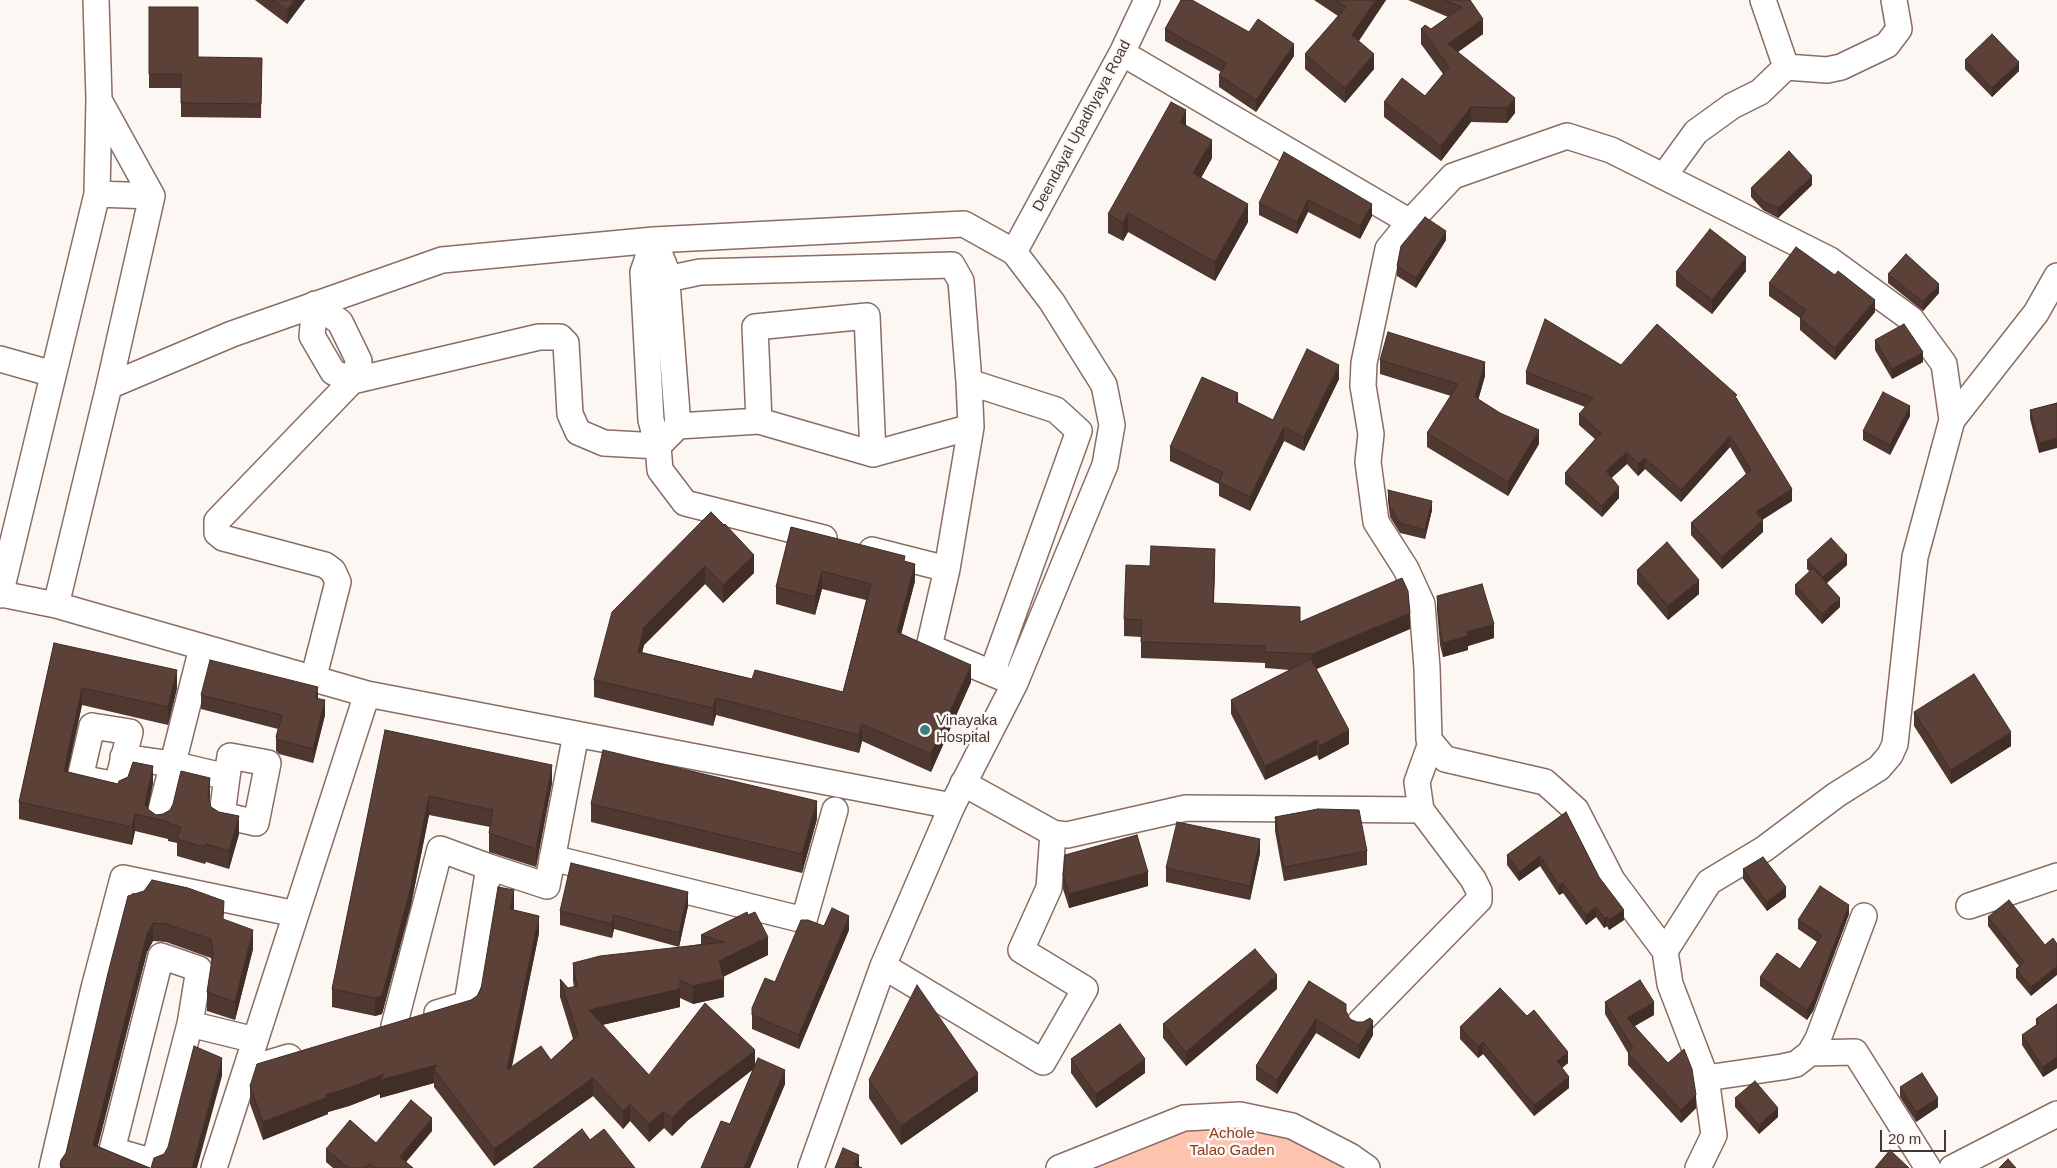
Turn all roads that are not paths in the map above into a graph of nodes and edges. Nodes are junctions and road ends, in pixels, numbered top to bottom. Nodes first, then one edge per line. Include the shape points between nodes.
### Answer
1 (96, 0) edge
2 (1147, 0) edge
3 (1763, 0) edge
4 (1894, 0) edge
5 (1122, 53) junction
6 (1786, 67) junction
7 (98, 100) junction
8 (1664, 176) junction
9 (97, 194) junction
10 (152, 196) junction
11 (1410, 222) junction
12 (654, 240) junction
13 (1014, 252) junction
14 (2057, 276) edge
15 (667, 279) junction
16 (315, 304) junction
17 (0, 359) edge
18 (52, 374) junction
19 (352, 381) junction
20 (970, 382) junction
21 (109, 386) junction
22 (1952, 420) junction
23 (759, 421) junction
24 (678, 426) junction
25 (971, 428) junction
26 (658, 446) junction
27 (873, 454) junction
28 (947, 569) junction
29 (0, 594) edge
30 (56, 605) junction
31 (202, 648) junction
32 (992, 673) junction
33 (313, 680) junction
34 (1015, 683) junction
35 (366, 694) junction
36 (576, 734) junction
37 (1431, 743) junction
38 (123, 757) dead end
39 (172, 764) junction
40 (227, 777) dead end
41 (963, 783) junction
42 (952, 806) junction
43 (835, 810) dead end
44 (1421, 810) junction
45 (159, 818) edge
46 (1053, 833) junction
47 (552, 858) junction
48 (488, 867) junction
49 (2057, 876) edge
50 (1969, 906) dead end
51 (296, 914) junction
52 (1864, 916) dead end
53 (1665, 951) junction
54 (884, 966) junction
55 (1360, 1022) edge
56 (190, 1024) junction
57 (255, 1040) junction
58 (310, 1051) edge
59 (1810, 1053) junction
60 (246, 1070) junction
61 (1706, 1078) junction
62 (2057, 1114) edge
63 (52, 1168) edge
64 (214, 1168) edge
65 (811, 1168) edge
66 (1059, 1168) edge
67 (1367, 1168) edge
68 (1698, 1168) edge
69 (1928, 1168) edge
70 (1952, 1168) edge

1 - 7 street
2 - 5 street, Deendayal Upadhyaya Road
3 - 6 street
4 - 6 street via 1899,29 1888,45 1841,67 1827,70
5 - 11 street
5 - 13 street, Deendayal Upadhyaya Road
6 - 8 street via 1760,92 1732,106 1696,132
7 - 9 street
7 - 10 street
8 - 11 street via 1611,150 1567,136 1453,176
8 - 22 street via 1830,260 1911,319 1944,364
9 - 10 street
9 - 18 street
10 - 21 street
11 - 37 street via 1388,249 1364,363 1363,386 1371,434 1368,462 1376,522 1406,569 1422,604
12 - 13 street via 964,224
12 - 15 street
12 - 16 street via 442,260
12 - 26 street via 643,272 651,420
13 - 34 street via 1052,302 1104,385 1112,425 1104,465
14 - 22 street via 2036,313
15 - 20 street via 700,272 952,265 961,282
15 - 24 street
16 - 19 street via 312,336 333,372
16 - 21 street via 232,334
17 - 18 street
18 - 29 street
19 - 26 street via 538,337 560,336 566,343 570,414 578,432 604,443
19 - 33 street via 217,521 215,528 223,538 325,565 334,571 338,582
20 - 25 street
20 - 32 street via 1056,410 1079,431
21 - 30 street
22 - 53 street via 1914,557 1895,744 1890,755 1879,768 1836,795 1764,849 1709,882
23 - 24 street
23 - 27 street
23 - 27 street via 755,326 867,316
24 - 26 street
25 - 27 street
25 - 28 street
26 - 28 street via 660,470 684,503
28 - 32 street via 929,646
29 - 30 street
30 - 31 street
31 - 33 street
31 - 39 street
32 - 34 street
33 - 35 street
34 - 41 street
35 - 36 street
35 - 51 street
36 - 42 street
36 - 47 street
37 - 44 street via 1417,782
37 - 53 street via 1445,759 1545,782 1570,804 1612,880
38 - 39 street
39 - 40 street
39 - 45 street
41 - 42 street
41 - 46 street
42 - 54 street
43 - 47 street via 804,920
44 - 46 street via 1186,808 1067,835
44 - 55 street via 1473,879 1480,891 1479,900
46 - 54 street via 1049,888 1021,950 1086,989 1043,1062
47 - 48 street via 547,886
48 - 48 street via 467,1004 385,1029 440,849
49 - 50 street
51 - 57 street
51 - 63 street via 123,878
52 - 59 street
53 - 61 street via 1670,984
54 - 65 street
56 - 56 street via 154,1162 112,1150 161,956 199,969
56 - 57 street
57 - 60 street
58 - 60 street
59 - 61 street via 1796,1064 1782,1068
59 - 69 street via 1855,1052
60 - 64 street
61 - 68 street via 1714,1135
62 - 70 street
66 - 67 street via 1184,1118 1240,1115 1292,1126

